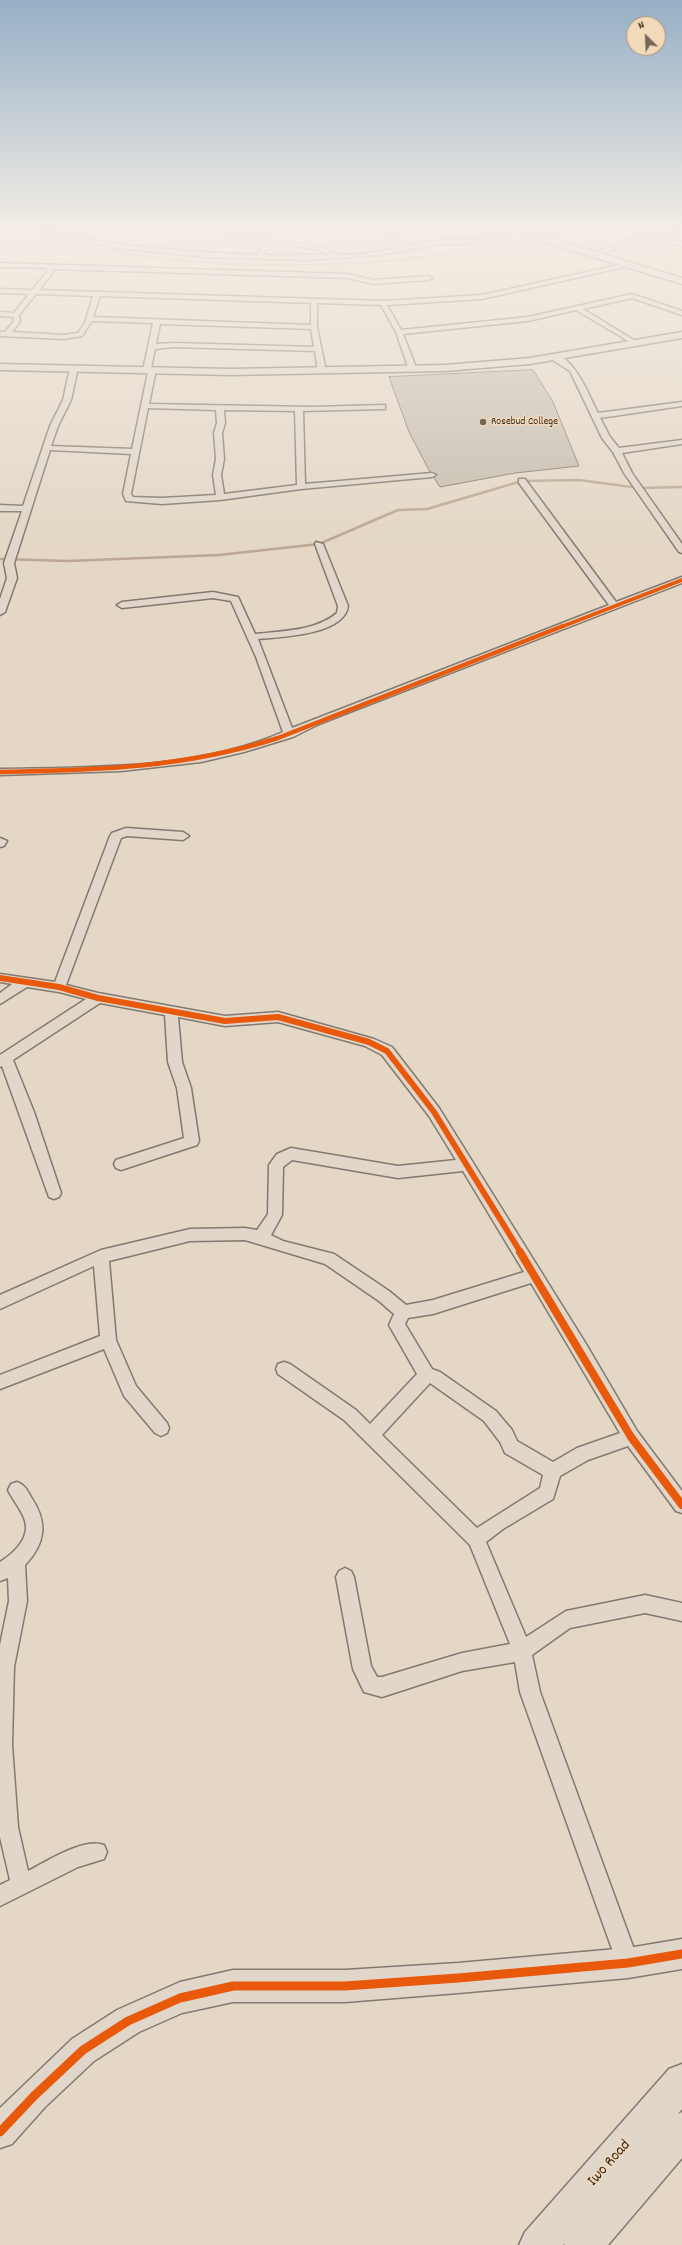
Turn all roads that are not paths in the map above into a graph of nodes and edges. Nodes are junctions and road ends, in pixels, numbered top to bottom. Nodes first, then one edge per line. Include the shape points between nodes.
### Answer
1 (45, 336) edge
2 (78, 336) edge
3 (154, 336) edge
4 (316, 336) edge
5 (400, 336) edge
6 (623, 336) edge
7 (677, 336) edge
8 (635, 343) junction
9 (151, 346) junction
10 (318, 349) junction
11 (554, 357) junction
12 (0, 367) edge
13 (74, 368) junction
14 (149, 370) junction
15 (413, 370) junction
16 (322, 371) junction
17 (682, 404) edge
18 (145, 406) junction
19 (382, 407) dead end
20 (220, 408) junction
21 (299, 409) junction
22 (596, 416) junction
23 (682, 442) edge
24 (48, 448) junction
25 (617, 451) junction
26 (135, 452) junction
27 (432, 475) dead end
28 (522, 481) dead end
29 (301, 487) junction
30 (220, 497) junction
31 (0, 508) edge
32 (27, 509) junction
33 (318, 544) dead end
34 (682, 550) edge
35 (682, 580) edge
36 (122, 606) dead end
37 (614, 606) junction
38 (0, 612) edge
39 (253, 637) junction
40 (289, 735) junction
41 (0, 772) edge
42 (182, 836) dead end
43 (0, 978) edge
44 (24, 982) junction
45 (59, 987) junction
46 (98, 998) junction
47 (0, 999) edge
48 (171, 1012) junction
49 (3, 1060) edge
50 (121, 1164) dead end
51 (465, 1165) junction
52 (54, 1193) dead end
53 (261, 1236) junction
54 (101, 1256) junction
55 (535, 1275) junction
56 (0, 1302) edge
57 (403, 1312) junction
58 (108, 1340) junction
59 (284, 1369) dead end
60 (427, 1375) junction
61 (0, 1382) edge
62 (161, 1428) dead end
63 (371, 1435) junction
64 (631, 1437) junction
65 (552, 1471) junction
66 (17, 1490) dead end
67 (682, 1505) edge
68 (476, 1539) junction
69 (8, 1568) edge
70 (345, 1577) dead end
71 (682, 1612) edge
72 (522, 1651) junction
73 (97, 1852) dead end
74 (21, 1884) junction
75 (0, 1896) edge
76 (682, 1954) edge
77 (628, 1963) junction
78 (682, 2082) edge
79 (682, 2130) edge
80 (0, 2132) edge
81 (538, 2245) edge
82 (583, 2245) edge

1 - 2 street
3 - 9 street
4 - 10 street
5 - 15 street
6 - 8 street
7 - 8 street
8 - 11 street
9 - 10 street
9 - 14 street
10 - 16 street
11 - 15 street
11 - 22 street via 573,370
12 - 13 street
13 - 14 street
13 - 24 street via 67,400 54,426
14 - 16 street
14 - 18 street
15 - 16 street
17 - 22 street
18 - 20 street
18 - 26 street
19 - 21 street
20 - 21 street
20 - 30 street via 220,459 217,475
21 - 29 street
22 - 25 street via 606,438
23 - 25 street
24 - 26 street
24 - 32 street
25 - 34 street via 628,473
26 - 30 street via 127,494 129,499 150,501
27 - 29 street
28 - 37 street
29 - 30 street
31 - 32 street
32 - 38 street via 9,563 12,578
33 - 39 street via 343,606 342,614 316,627
35 - 37 street
36 - 39 street via 183,598 226,596 238,602
37 - 40 street via 315,722
39 - 40 street
40 - 41 street via 207,758 153,766
42 - 45 street via 126,832 116,836
43 - 44 street
44 - 45 street
44 - 47 street
45 - 46 street
46 - 48 street
46 - 49 street
48 - 50 street via 175,1062 184,1088 192,1141
48 - 51 street via 225,1021 278,1017 380,1046 387,1051 434,1112
49 - 52 street via 27,1112
51 - 53 street via 398,1172 294,1154 287,1156 276,1165 275,1215
51 - 55 street
53 - 54 street via 190,1235
53 - 57 street via 280,1246 329,1259
54 - 56 street
54 - 58 street
55 - 57 street via 433,1307
55 - 64 street
57 - 60 street via 397,1325
58 - 61 street
58 - 62 street via 130,1391
59 - 63 street via 350,1415
60 - 63 street
60 - 65 street via 447,1384 490,1416 506,1436 511,1447
63 - 68 street
64 - 65 street via 583,1454
64 - 67 street
65 - 68 street via 547,1493 497,1523
66 - 69 street via 34,1520 34,1536
68 - 72 street
69 - 74 street via 18,1601 5,1667 2,1745 8,1827
70 - 72 street via 362,1669 371,1685 382,1687 462,1662
71 - 72 street via 645,1604 566,1620
72 - 77 street via 530,1692
73 - 74 street via 75,1858
74 - 75 street
76 - 77 street
77 - 80 street via 345,1986 233,1986 180,1998 128,2021 84,2050 34,2096
78 - 81 main road, Iwo Road
79 - 82 main road

